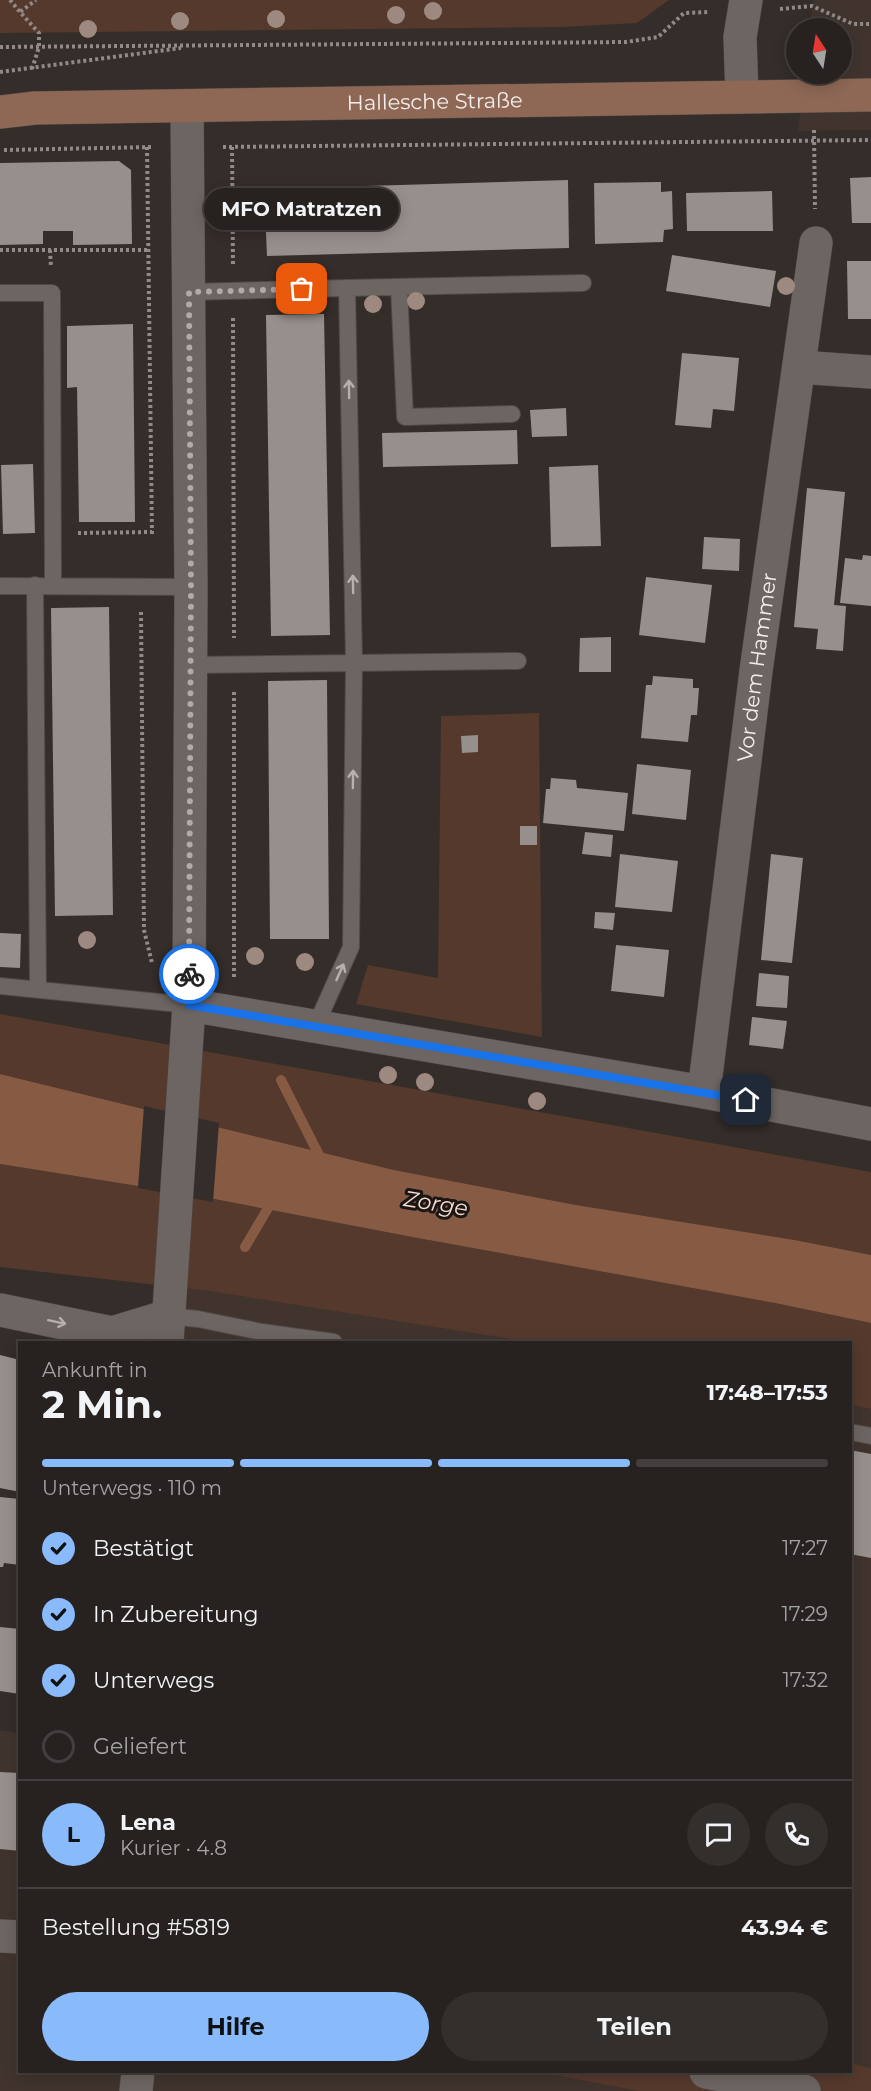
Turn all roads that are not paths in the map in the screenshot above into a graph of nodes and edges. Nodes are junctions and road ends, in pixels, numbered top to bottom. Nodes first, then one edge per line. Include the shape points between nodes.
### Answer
1 (745, 6) edge
2 (871, 95) edge
3 (742, 97) junction
4 (187, 106) junction
5 (0, 112) edge
6 (816, 243) road end
7 (584, 283) dead end
8 (399, 287) junction
9 (347, 288) junction
10 (189, 292) junction
11 (0, 293) edge
12 (799, 367) junction
13 (871, 372) edge
14 (512, 414) dead end
15 (0, 585) edge
16 (35, 585) junction
17 (53, 586) junction
18 (191, 587) junction
19 (518, 661) dead end
20 (354, 662) junction
21 (191, 665) junction
22 (0, 986) edge
23 (38, 989) junction
24 (175, 1003) junction
25 (316, 1025) junction
26 (704, 1092) junction
27 (871, 1124) edge
28 (0, 1310) edge
29 (168, 1315) edge
30 (327, 1341) edge
31 (852, 1432) edge
32 (871, 1436) edge
33 (0, 1936) edge
34 (18, 1937) edge
35 (138, 2073) edge
36 (711, 2073) edge
37 (136, 2091) edge
38 (804, 2091) edge

1 - 3 street via 740,37
2 - 3 main road, Hallesche Straße
3 - 4 main road, Hallesche Straße
4 - 5 main road, Hallesche Straße
4 - 10 street
6 - 12 street, Vor dem Hammer
7 - 8 lane
8 - 9 lane
8 - 14 lane via 405,417
9 - 10 lane
20 -> 9 lane
10 - 18 street
11 - 17 lane via 52,293
12 - 13 street
12 - 26 street, Vor dem Hammer via 756,671
15 - 16 lane
16 - 17 lane
16 - 23 lane
17 - 18 lane
18 - 21 street
19 - 20 lane
20 - 21 lane
25 -> 20 lane via 351,947
21 - 24 street
22 - 23 lane
23 - 24 lane
24 - 25 street
24 - 29 street via 186,1048
25 - 26 street
26 - 27 street
28 -> 29 street via 112,1333
29 - 30 lane
31 - 32 lane
33 - 34 street
35 - 37 street
36 - 38 street

